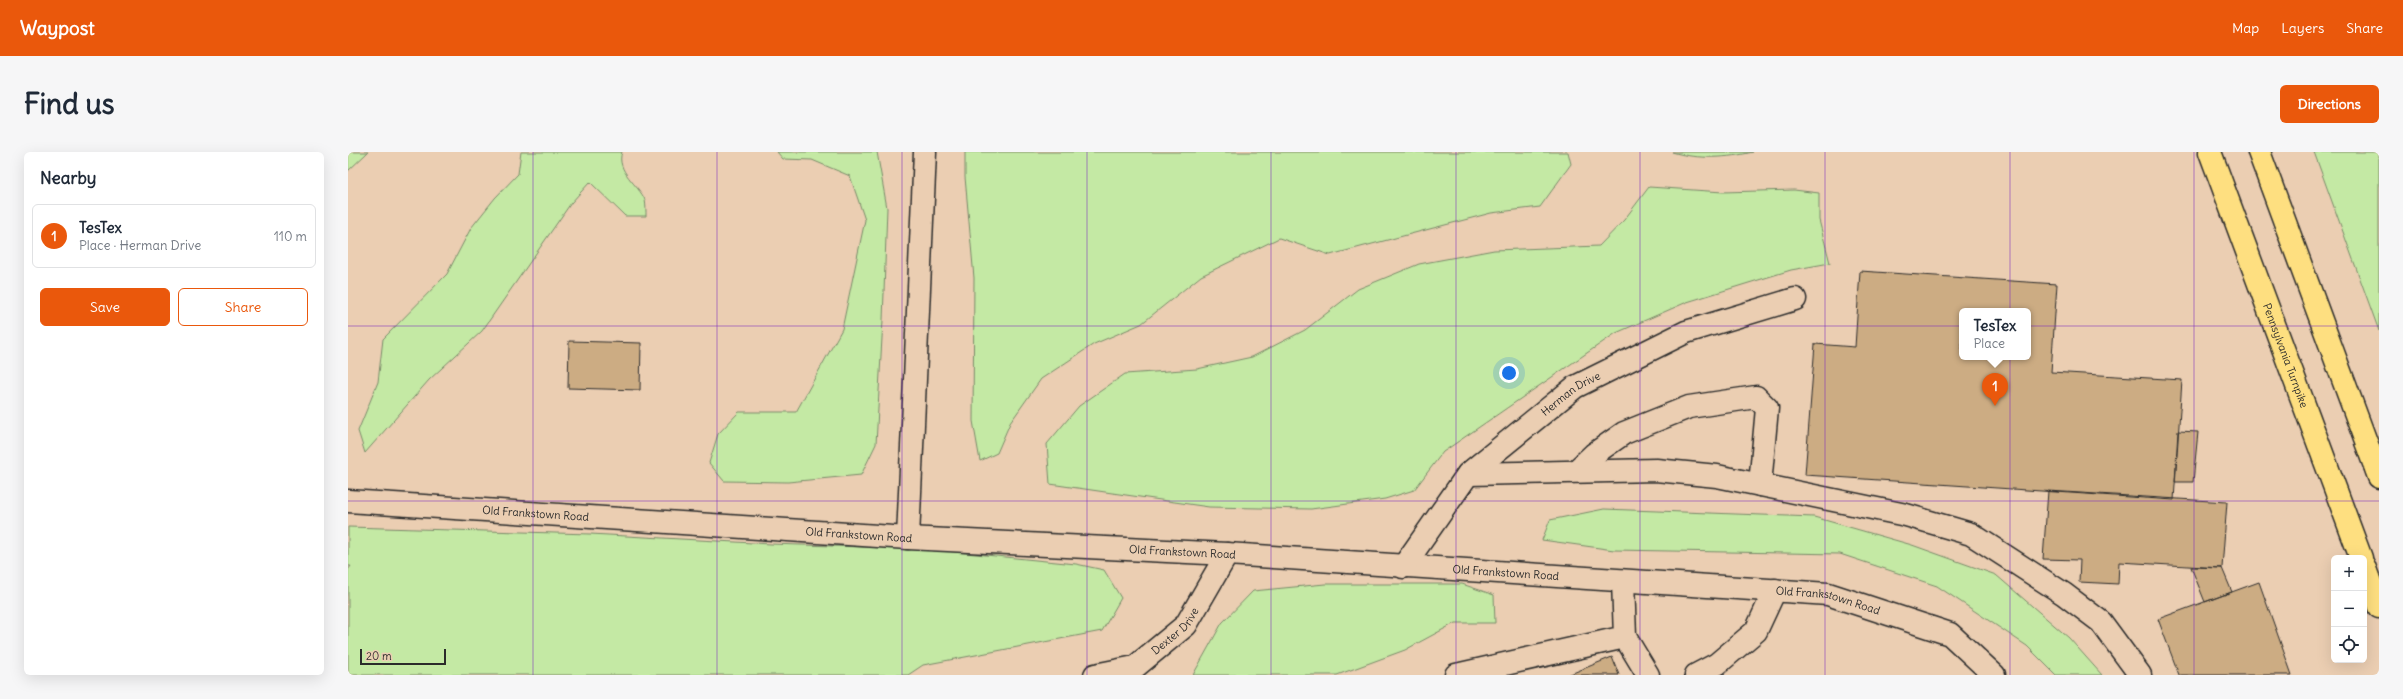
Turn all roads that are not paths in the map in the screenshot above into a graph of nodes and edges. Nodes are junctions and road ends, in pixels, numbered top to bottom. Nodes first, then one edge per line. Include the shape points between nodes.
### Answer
1 (925, 152) edge
2 (2210, 152) edge
3 (2259, 152) edge
4 (1795, 300) dead end
5 (1576, 471) junction
6 (1468, 474) junction
7 (2379, 477) edge
8 (1760, 485) junction
9 (348, 501) edge
10 (908, 538) junction
11 (1227, 554) junction
12 (2360, 555) edge
13 (1403, 567) junction
14 (2367, 574) edge
15 (1622, 581) junction
16 (1775, 590) junction
17 (2379, 606) edge
18 (1625, 637) junction
19 (1095, 675) edge
20 (1456, 675) edge
21 (1648, 675) edge
22 (1696, 675) edge
23 (1994, 675) edge
24 (2140, 675) edge

1 - 10 street
2 - 12 highway, Pennsylvania Turnpike
3 - 7 highway
4 - 6 street, Herman Drive via 1686,332 1575,387
5 - 6 street
5 - 8 street via 1656,470 1717,476
5 - 8 street via 1594,454 1624,433 1689,407 1756,397 1767,408
6 - 13 street, Herman Drive
8 - 24 street via 1906,515 1971,534 2064,594 2101,622
9 - 10 street, Old Frankstown Road
10 - 11 street, Old Frankstown Road
11 - 13 street, Old Frankstown Road
11 - 19 street, Dexter Drive via 1186,625 1135,667
13 - 15 street, Old Frankstown Road
14 - 17 highway
15 - 16 street, Old Frankstown Road
15 - 18 street
16 - 22 street via 1756,631 1717,664
16 - 23 street, Old Frankstown Road via 1828,594 1950,634
18 - 20 street
18 - 21 street

